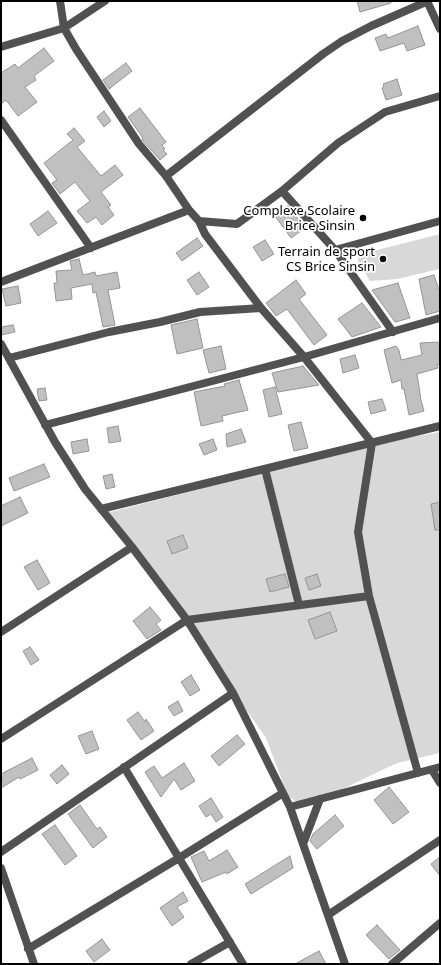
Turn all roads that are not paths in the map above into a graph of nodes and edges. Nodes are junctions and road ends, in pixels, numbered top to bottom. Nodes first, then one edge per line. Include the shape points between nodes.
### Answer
1 (60, 1) edge
2 (105, 1) edge
3 (427, 1) edge
4 (64, 28) junction
5 (440, 29) edge
6 (1, 47) edge
7 (440, 96) edge
8 (1, 120) edge
9 (166, 176) junction
10 (282, 191) junction
11 (189, 210) junction
12 (199, 221) junction
13 (440, 222) edge
14 (91, 248) junction
15 (334, 250) junction
16 (1, 282) edge
17 (261, 308) junction
18 (440, 318) edge
19 (393, 332) junction
20 (1, 344) edge
21 (304, 357) junction
22 (9, 358) junction
23 (45, 425) junction
24 (440, 426) edge
25 (372, 443) junction
26 (265, 469) junction
27 (102, 509) junction
28 (132, 547) junction
29 (369, 596) junction
30 (300, 605) junction
31 (188, 620) junction
32 (1, 632) edge
33 (233, 693) junction
34 (1, 739) edge
35 (124, 767) junction
36 (440, 767) edge
37 (432, 770) junction
38 (418, 773) junction
39 (440, 783) edge
40 (283, 793) junction
41 (320, 799) junction
42 (290, 807) junction
43 (440, 840) edge
44 (302, 844) junction
45 (1, 852) edge
46 (179, 858) junction
47 (1, 868) edge
48 (328, 915) junction
49 (440, 923) edge
50 (230, 942) junction
51 (28, 949) junction
52 (34, 964) edge
53 (191, 964) edge
54 (243, 964) edge
55 (345, 964) edge
56 (392, 964) edge

1 - 4 street
2 - 4 street
3 - 5 street
3 - 9 street via 342,41
4 - 6 street
4 - 9 street via 139,144
7 - 10 street via 386,112 338,143
8 - 14 street
9 - 11 street
10 - 12 street via 237,224
10 - 15 street
11 - 12 street
11 - 14 street
12 - 17 street via 205,234
13 - 15 street
14 - 16 street
15 - 19 street
17 - 21 street
17 - 22 street via 200,312
18 - 19 street
19 - 21 street
20 - 22 street
21 - 23 street
21 - 25 street
22 - 23 street
23 - 27 street via 85,489
24 - 25 street
25 - 26 street
25 - 29 street via 358,532
26 - 27 street
26 - 30 street
27 - 28 street
28 - 31 street
28 - 32 street
29 - 30 street
29 - 38 street
30 - 31 street
31 - 33 street
31 - 34 street
33 - 35 street
33 - 40 street
35 - 45 street
35 - 46 street
36 - 37 street
37 - 38 street
37 - 39 street
38 - 41 street
40 - 42 street
40 - 46 street
41 - 42 street
41 - 44 street
42 - 44 street
43 - 48 street
44 - 48 street
46 - 50 street
46 - 51 street
47 - 51 street
48 - 55 street
49 - 56 street
50 - 53 street
50 - 54 street
51 - 52 street

